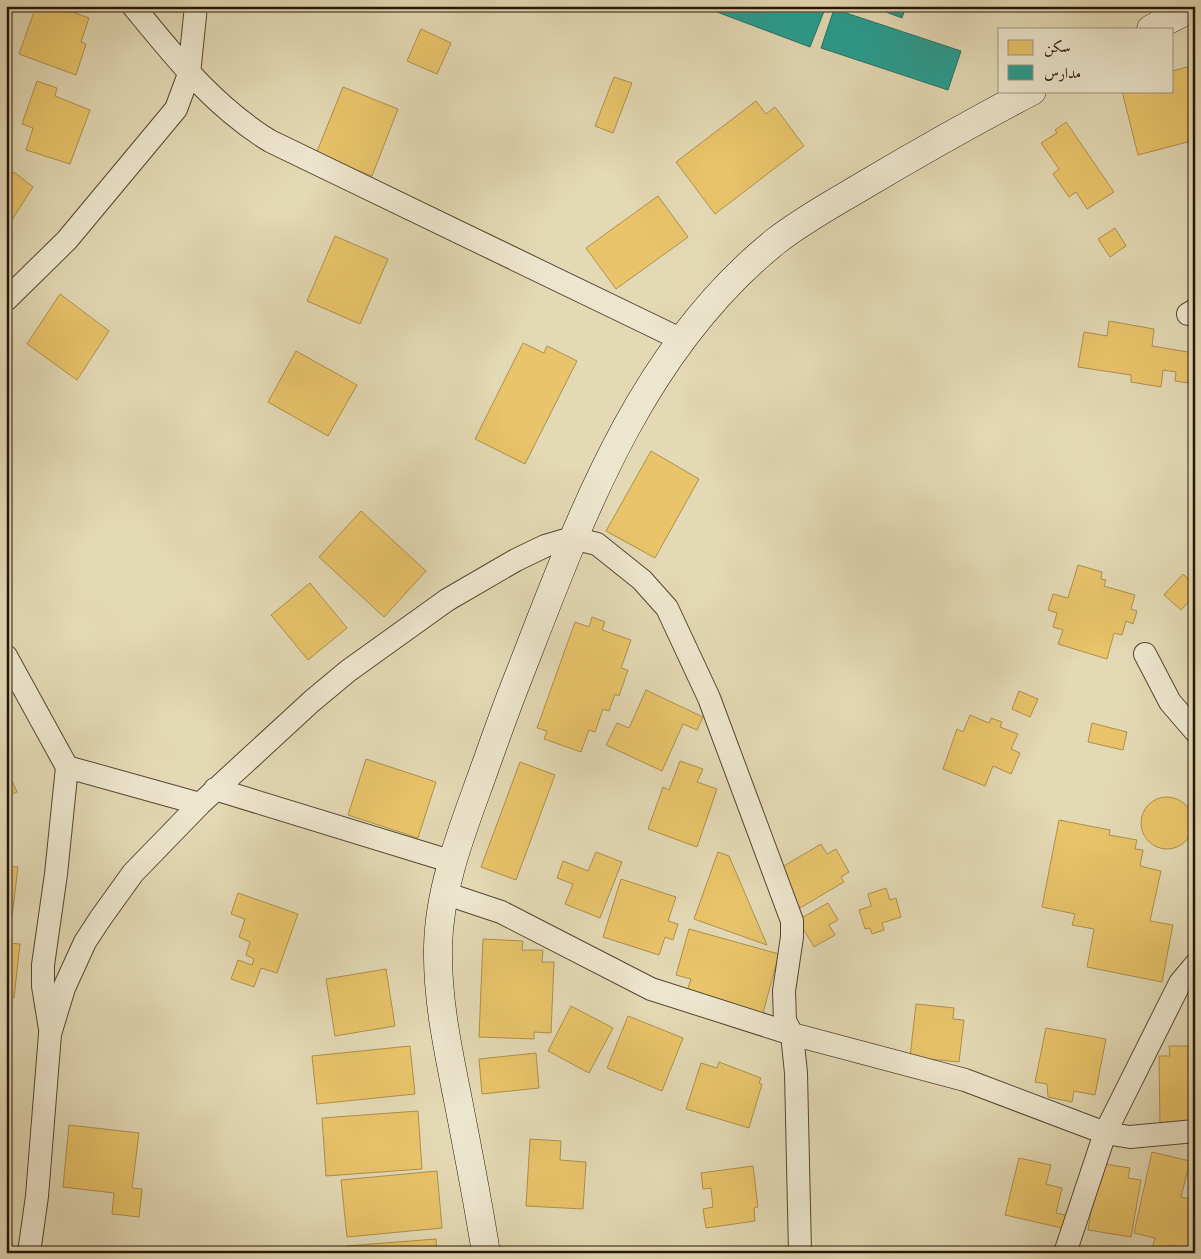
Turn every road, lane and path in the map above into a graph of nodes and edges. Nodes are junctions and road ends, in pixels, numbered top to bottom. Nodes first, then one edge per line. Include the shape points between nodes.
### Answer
1 (133, 6) edge
2 (196, 6) edge
3 (1195, 6) edge
4 (1153, 28) edge
5 (189, 74) junction
6 (1030, 92) edge
7 (6, 300) edge
8 (680, 339) junction
9 (572, 538) junction
10 (1145, 654) dead end
11 (6, 656) edge
12 (1195, 731) edge
13 (67, 767) junction
14 (208, 796) junction
15 (453, 862) junction
16 (444, 894) junction
17 (1195, 965) edge
18 (50, 1034) junction
19 (792, 1034) junction
20 (1195, 1131) edge
21 (1105, 1133) junction
22 (29, 1253) edge
23 (486, 1253) edge
24 (800, 1253) edge
25 (1065, 1253) edge

1 - 5 street
2 - 5 street
3 - 4 main road
5 - 7 street via 176,109 152,140 67,240
5 - 8 street via 232,116 270,141
6 - 8 main road via 960,129 800,223 753,261
8 - 9 main road via 623,431
9 - 14 street via 516,560 447,600 348,671
9 - 15 main road via 509,701
9 - 19 street via 597,544 642,580 667,608 709,698 792,921 784,991 785,1021
10 - 12 street via 1170,702
11 - 13 street
13 - 14 street
13 - 18 street via 43,965 43,992
14 - 15 street
14 - 18 street via 133,873 100,919 85,942 64,988
15 - 16 main road
16 - 19 street via 501,912 652,989
16 - 23 main road via 438,943 442,1011
17 - 21 street via 1180,983
18 - 22 street via 37,1196
19 - 21 street via 965,1080
19 - 24 street via 796,1073
20 - 21 street via 1130,1137
21 - 25 street

